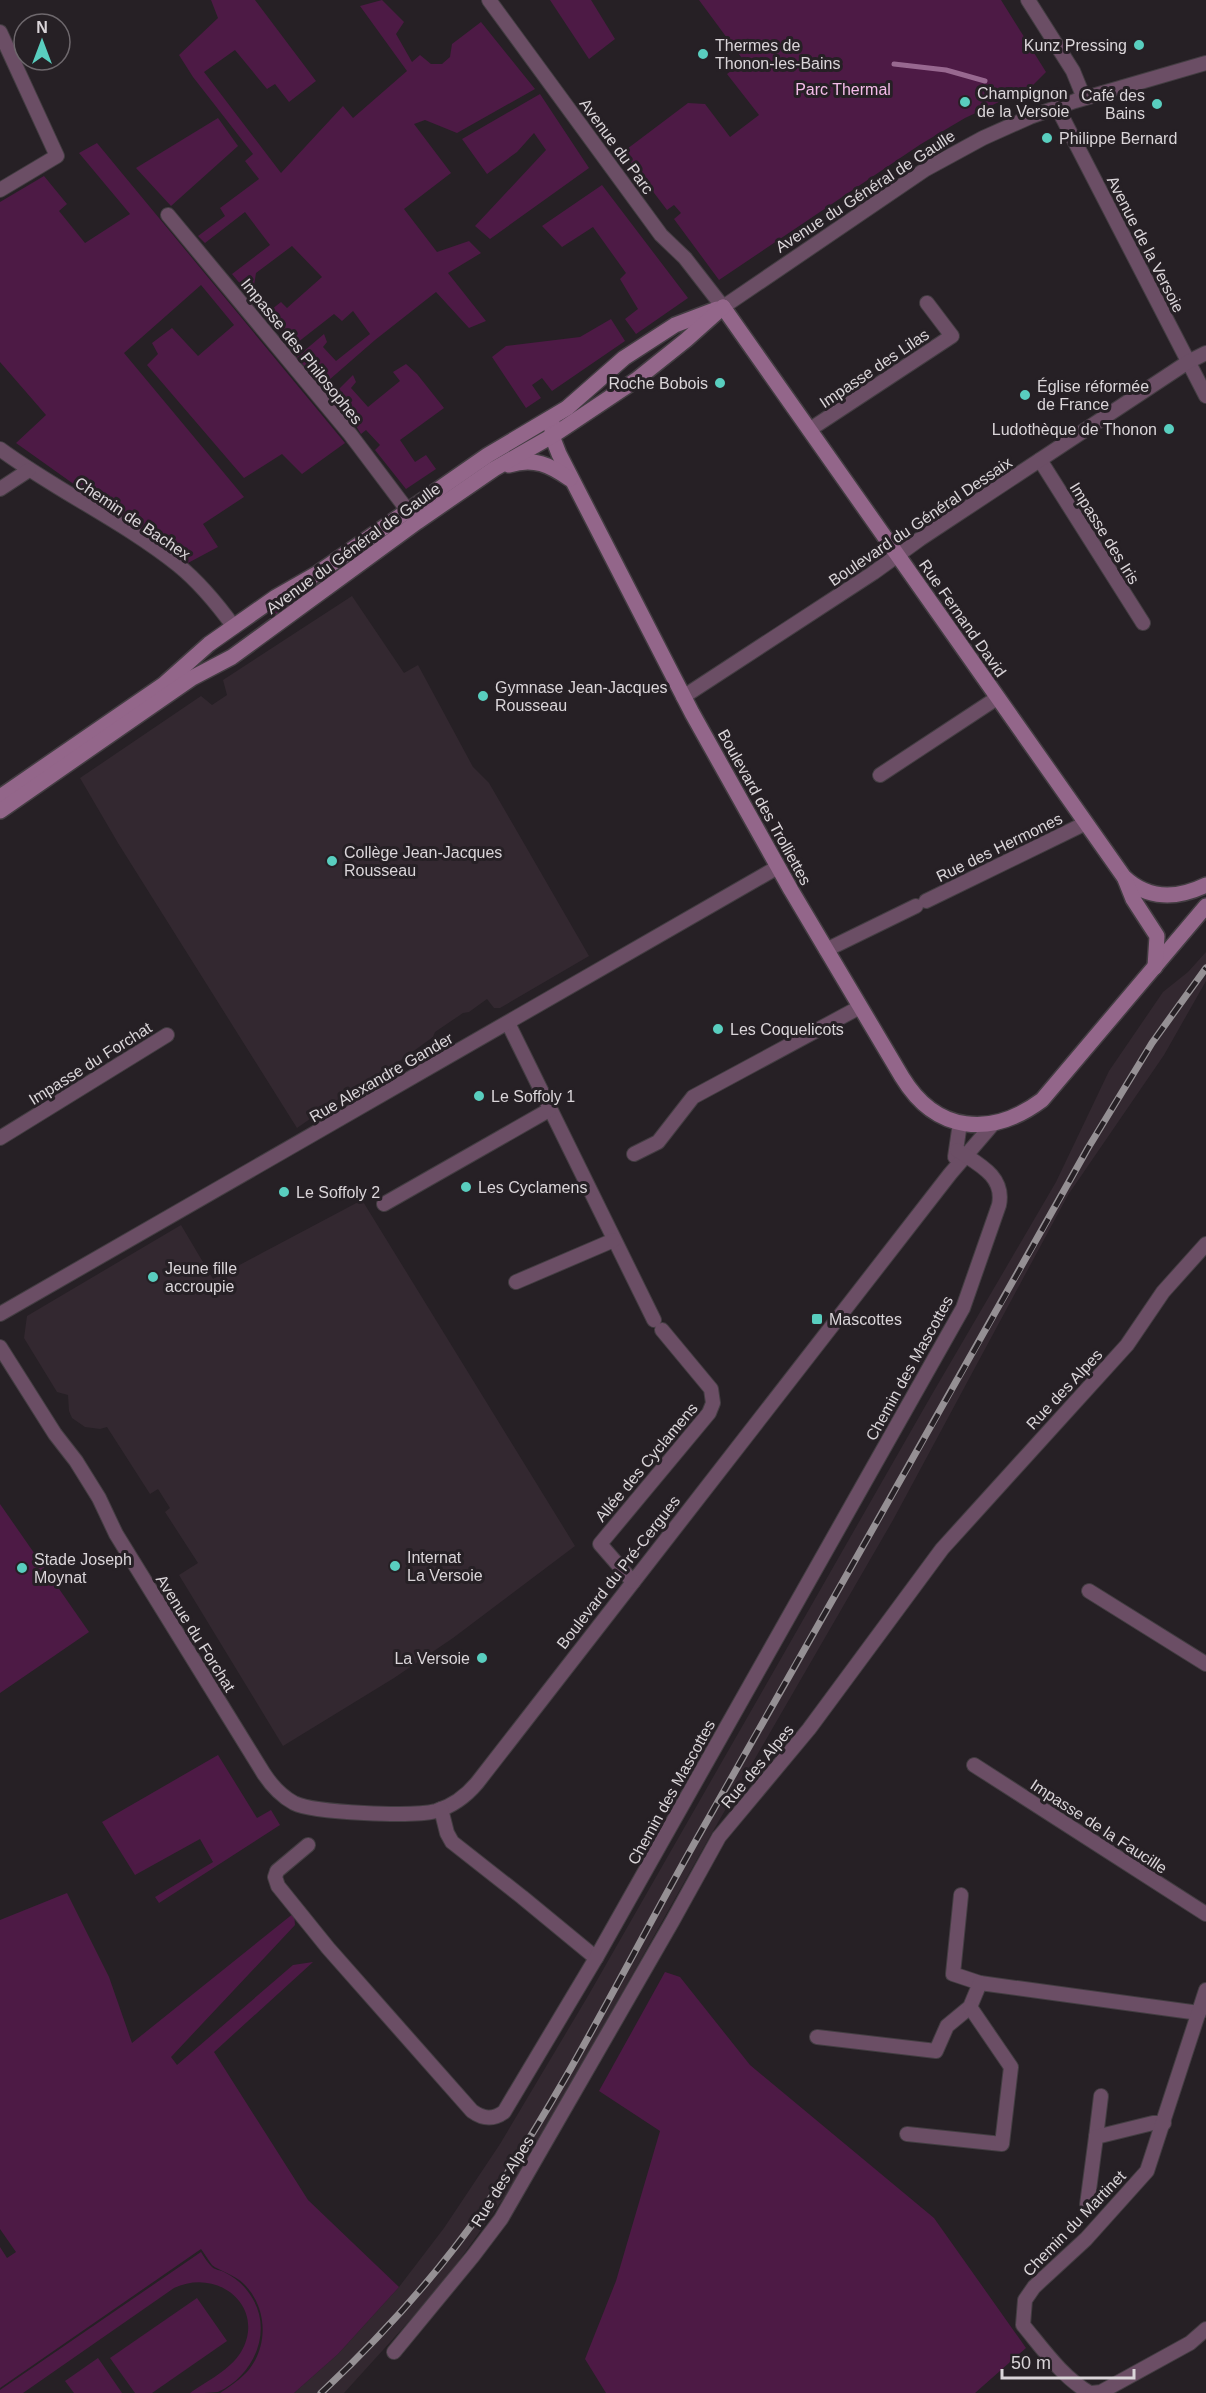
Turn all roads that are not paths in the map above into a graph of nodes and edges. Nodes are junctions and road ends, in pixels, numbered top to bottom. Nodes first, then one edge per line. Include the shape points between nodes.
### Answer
1 (489, 0) edge
2 (1028, 0) edge
3 (0, 32) edge
4 (1206, 63) edge
5 (1084, 98) junction
6 (1057, 107) junction
7 (0, 190) edge
8 (168, 214) dead end
9 (927, 303) dead end
10 (723, 307) junction
11 (1206, 353) edge
12 (624, 358) junction
13 (1188, 362) junction
14 (636, 380) junction
15 (1206, 396) edge
16 (552, 418) junction
17 (809, 430) junction
18 (552, 436) junction
19 (0, 449) edge
20 (1040, 460) junction
21 (29, 470) junction
22 (494, 470) junction
23 (572, 481) junction
24 (0, 489) edge
25 (408, 511) junction
26 (896, 555) junction
27 (262, 607) junction
28 (1143, 623) dead end
29 (234, 627) junction
30 (276, 627) junction
31 (247, 647) junction
32 (683, 697) junction
33 (997, 698) junction
34 (880, 775) dead end
35 (0, 797) edge
36 (0, 811) edge
37 (1086, 823) junction
38 (778, 867) junction
39 (1124, 877) junction
40 (1206, 885) edge
41 (1206, 906) edge
42 (826, 950) junction
43 (1155, 967) junction
44 (860, 1007) junction
45 (508, 1023) junction
46 (167, 1035) dead end
47 (549, 1110) junction
48 (960, 1123) junction
49 (993, 1124) junction
50 (0, 1138) edge
51 (961, 1153) junction
52 (634, 1154) dead end
53 (384, 1204) dead end
54 (614, 1240) junction
55 (1206, 1244) edge
56 (516, 1282) dead end
57 (0, 1314) edge
58 (0, 1347) edge
59 (633, 1581) junction
60 (1089, 1591) dead end
61 (1206, 1664) edge
62 (974, 1765) dead end
63 (441, 1809) junction
64 (308, 1845) dead end
65 (962, 1895) dead end
66 (1206, 1914) edge
67 (596, 1958) junction
68 (980, 1983) junction
69 (1206, 1990) edge
70 (970, 2007) junction
71 (1199, 2013) junction
72 (817, 2037) dead end
73 (1101, 2096) dead end
74 (1164, 2123) junction
75 (907, 2134) dead end
76 (1096, 2137) junction
77 (1087, 2205) dead end
78 (1206, 2329) edge
79 (394, 2352) dead end
80 (1091, 2393) edge

1 - 10 street, Avenue du Parc via 661,235 685,258
2 - 5 street via 1073,71
3 - 7 street via 57,156
4 - 5 street, Avenue du Général de Gaulle
5 - 6 street, Avenue du Général de Gaulle
6 - 10 street, Avenue du Général de Gaulle via 998,131 934,164
6 - 13 street, Avenue de la Versoie
8 - 25 street, Impasse des Philosophes
9 - 17 street, Impasse des Lilas via 952,336
10 - 12 main road, Avenue du Général de Gaulle via 675,325
10 - 14 main road, Avenue du Général de Gaulle
10 - 17 main road, Rue Fernand David
11 - 13 street, Boulevard du Général Dessaix
12 - 14 main road via 636,362
12 - 16 main road, Avenue du Général de Gaulle via 582,397
13 - 15 street, Avenue de la Versoie
13 - 20 street, Boulevard du Général Dessaix
14 - 18 main road, Avenue du Général de Gaulle
16 - 18 main road
16 - 25 main road, Avenue du Général de Gaulle via 488,455
17 - 26 main road, Rue Fernand David
18 - 22 main road, Avenue du Général de Gaulle
18 - 23 main road, Boulevard des Trolliettes
19 - 21 street, Chemin de Bachex
20 - 26 street, Boulevard du Général Dessaix
20 - 28 street, Impasse des Iris
21 - 24 street
21 - 29 street, Chemin de Bachex via 179,566
22 - 23 main road, Boulevard des Trolliettes via 535,461 551,466
22 - 30 main road, Avenue du Général de Gaulle
23 - 32 main road, Boulevard des Trolliettes
25 - 27 main road, Avenue du Général de Gaulle
26 - 32 street, Boulevard du Général Dessaix
26 - 33 main road, Rue Fernand David
27 - 29 main road, Avenue du Général de Gaulle
27 - 30 main road
29 - 31 main road
29 - 35 main road, Avenue du Général de Gaulle via 164,685
30 - 31 main road, Avenue du Général de Gaulle
31 - 36 main road, Avenue du Général de Gaulle via 186,682
32 - 38 main road, Boulevard des Trolliettes
33 - 34 street
33 - 37 main road, Rue Fernand David
37 - 39 main road, Rue Fernand David
37 - 42 street, Rue des Hermones
38 - 42 main road, Boulevard des Trolliettes
38 - 45 street, Rue Alexandre Gander
39 - 40 main road, Rue Fernand David via 1138,888 1164,896
39 - 43 main road via 1156,936
41 - 43 main road, Boulevard du Pré-Cergues
42 - 44 main road, Boulevard des Trolliettes
43 - 49 main road, Boulevard du Pré-Cergues via 1053,1090 1030,1109
44 - 48 main road, Boulevard des Trolliettes via 920,1101 944,1118
44 - 52 street via 693,1097 658,1142
45 - 47 street, Allée des Cyclamens
45 - 57 street, Rue Alexandre Gander
46 - 50 street, Impasse du Forchat
47 - 53 street
47 - 54 street, Allée des Cyclamens
48 - 49 main road, Boulevard du Pré-Cergues
48 - 51 street
49 - 51 street, Boulevard du Pré-Cergues
51 - 59 street, Boulevard du Pré-Cergues via 950,1173
51 - 67 street, Chemin des Mascottes via 995,1179 1000,1199 963,1308
54 - 56 street
54 - 59 street, Allée des Cyclamens via 658,1325 711,1389 713,1403 709,1413 600,1544
55 - 79 street, Rue des Alpes via 1163,1292 1127,1345 942,1549 809,1729 719,1837 501,2219
58 - 63 street, Avenue du Forchat via 81,1468 116,1534 278,1791 294,1803 314,1809 414,1814
59 - 63 street, Boulevard du Pré-Cergues via 477,1783 461,1799
60 - 61 street
62 - 66 street, Impasse de la Faucille
63 - 67 street via 452,1842
64 - 67 street, Chemin des Mascottes via 277,1871 278,1886 464,2102 484,2118 498,2116 509,2107
65 - 68 street via 953,1974
68 - 70 street
68 - 71 street
69 - 71 street, Chemin du Martinet
70 - 72 street via 947,2026 936,2051
70 - 75 street via 1011,2067 1002,2144
71 - 74 street, Chemin du Martinet
73 - 76 street, Chemin du Martinet
74 - 76 street via 1153,2122
74 - 80 street, Chemin du Martinet via 1147,2171 1086,2240 1025,2300 1023,2325 1080,2387
76 - 77 street, Chemin du Martinet
78 - 80 street, Chemin du Martinet via 1180,2349 1101,2392

